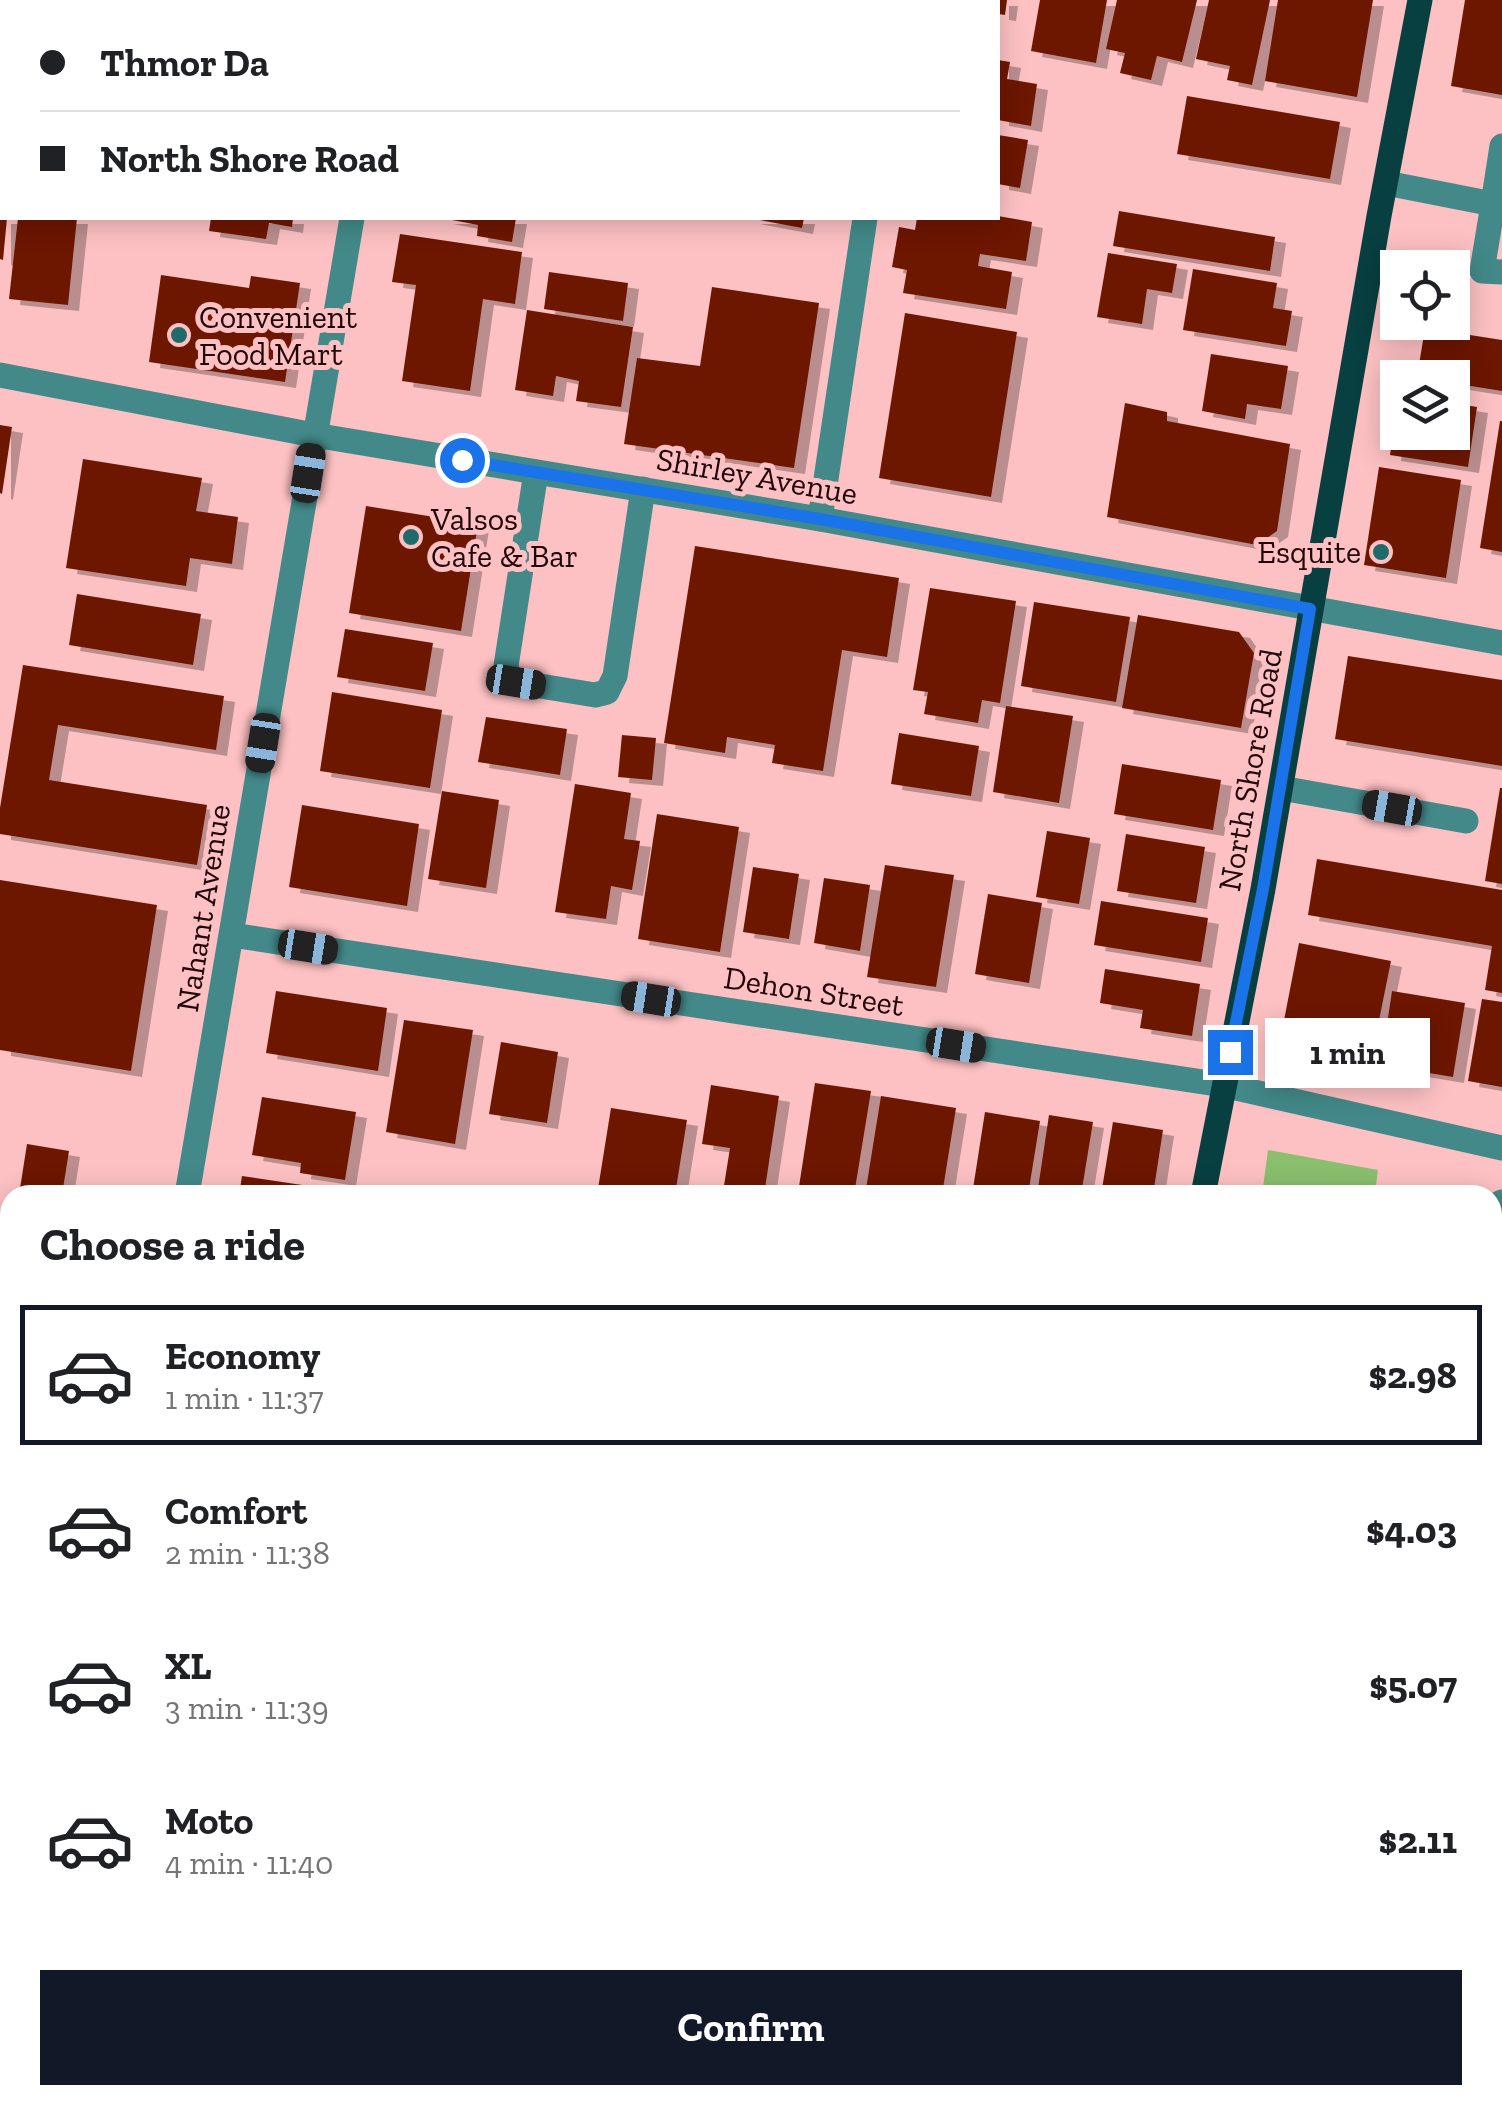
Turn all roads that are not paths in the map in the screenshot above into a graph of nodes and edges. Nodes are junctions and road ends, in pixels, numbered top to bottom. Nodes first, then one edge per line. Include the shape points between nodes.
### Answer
1 (1420, 0) edge
2 (1502, 146) edge
3 (1386, 183) junction
4 (1498, 206) edge
5 (352, 220) edge
6 (865, 220) edge
7 (1502, 272) edge
8 (0, 375) edge
9 (314, 435) junction
10 (536, 472) junction
11 (643, 489) junction
12 (820, 519) junction
13 (1310, 609) junction
14 (1502, 643) edge
15 (1281, 788) junction
16 (1466, 821) dead end
17 (232, 935) junction
18 (1223, 1086) junction
19 (1502, 1148) edge
20 (189, 1185) edge
21 (1205, 1185) edge

1 - 3 main road, North Shore Road
2 - 4 street
3 - 4 street
3 - 13 main road, North Shore Road
4 - 7 street via 1482,270
5 - 9 street, Nahant Avenue
6 - 12 street
8 - 9 street, Shirley Avenue
9 - 10 street, Shirley Avenue
9 - 17 street, Nahant Avenue
10 - 11 street, Shirley Avenue
10 - 11 street via 506,666 516,682 548,688 595,695 607,692 615,676
11 - 12 street, Shirley Avenue
12 - 13 street, Shirley Avenue
13 - 14 street, Shirley Avenue
13 - 15 main road, North Shore Road
15 - 16 street
15 - 18 main road, North Shore Road
17 - 18 street, Dehon Street
17 - 20 street, Nahant Avenue
18 - 19 street, Dehon Street
18 - 21 main road, North Shore Road

